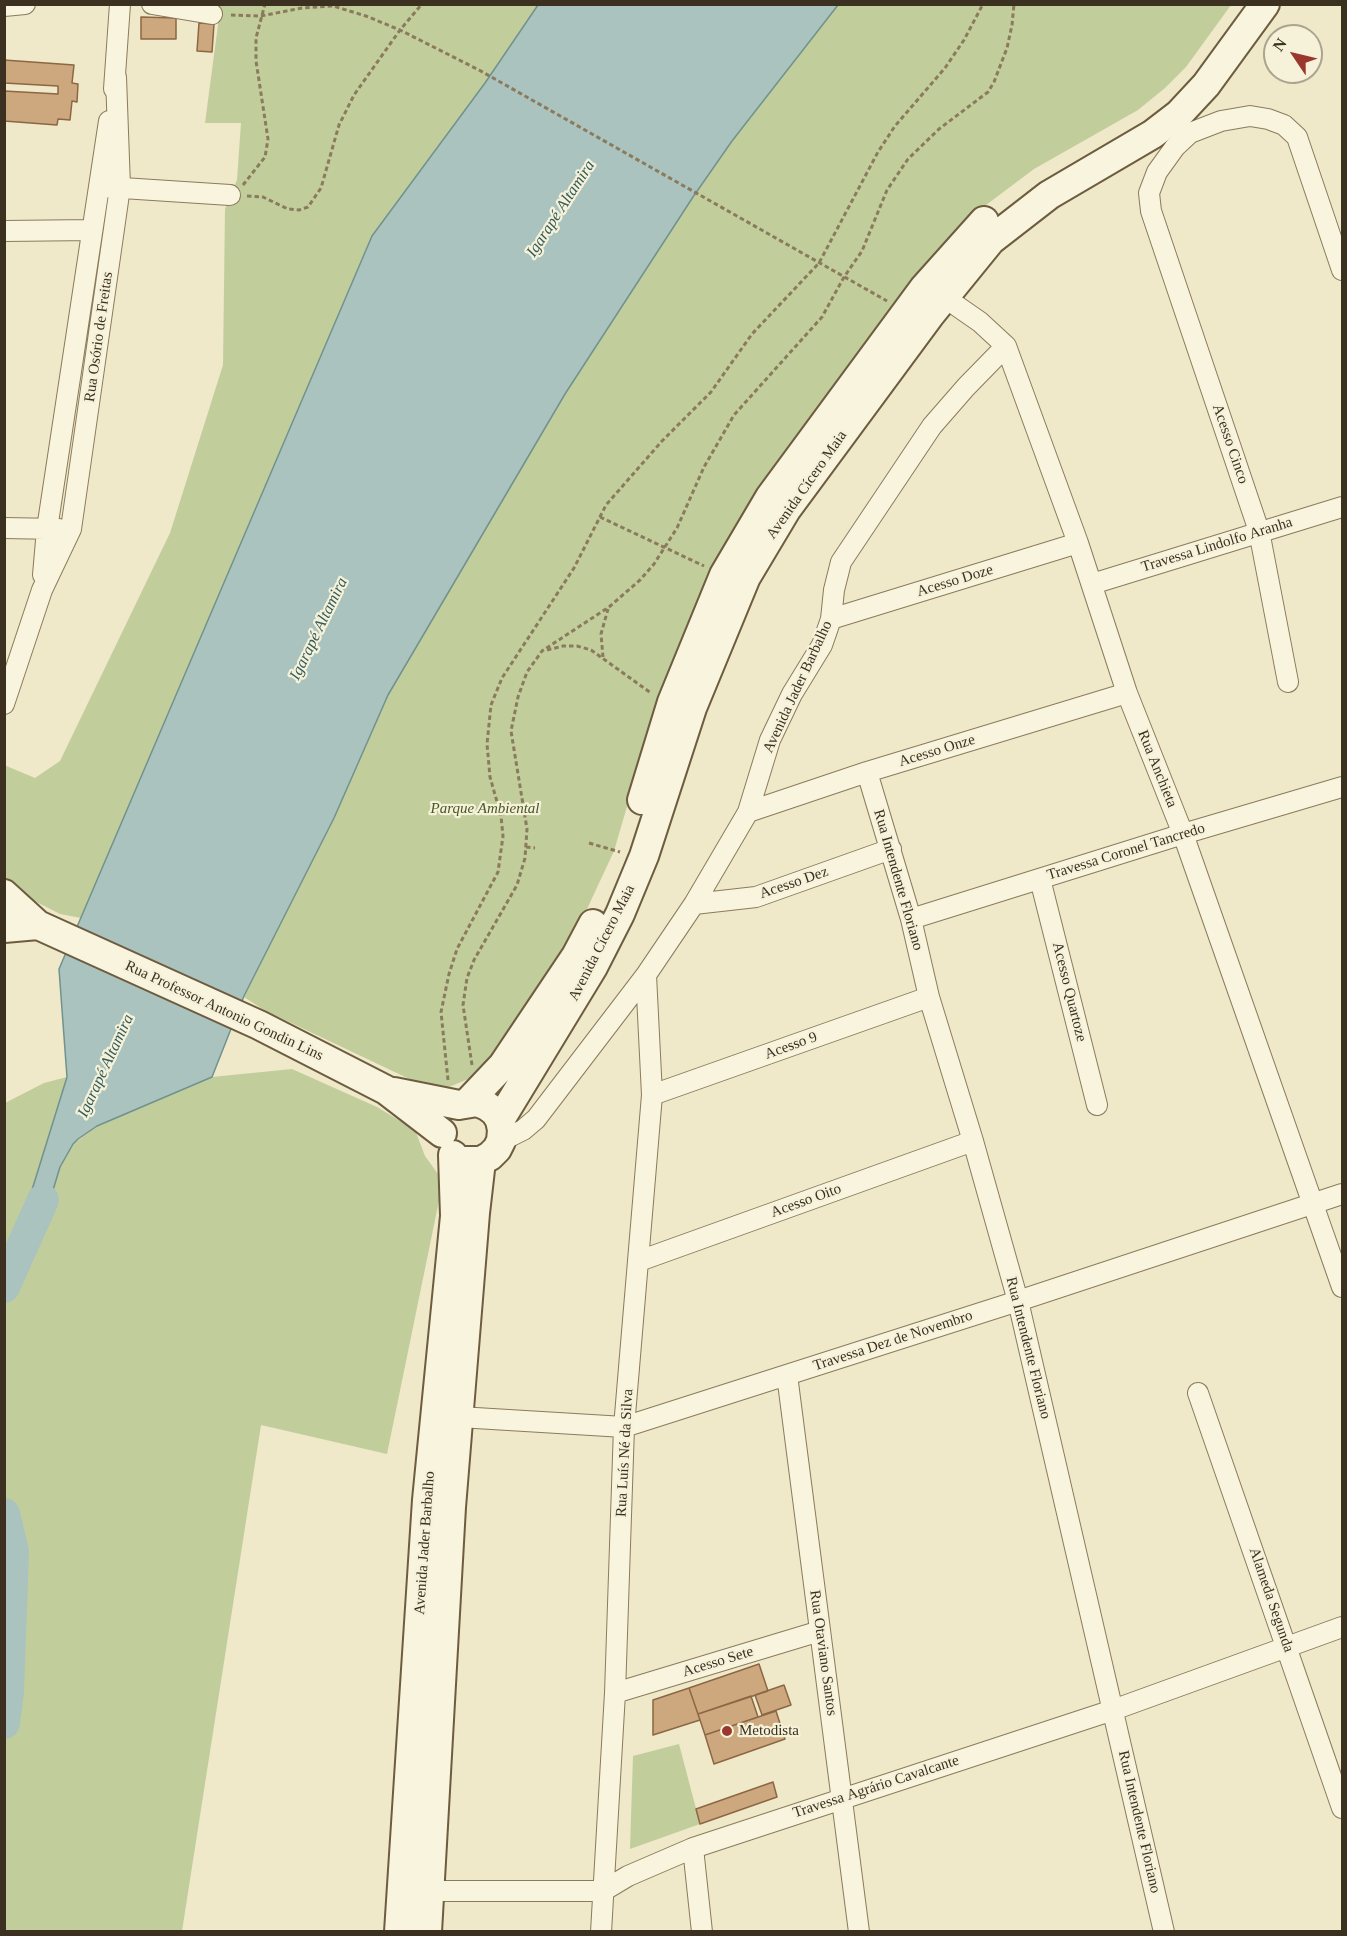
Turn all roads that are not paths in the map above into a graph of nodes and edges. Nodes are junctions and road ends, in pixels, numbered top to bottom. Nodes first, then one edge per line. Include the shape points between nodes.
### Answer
1 (26, 4) edge
2 (120, 4) edge
3 (152, 4) edge
4 (1242, 4) edge
5 (1265, 4) edge
6 (4, 6) edge
7 (212, 14) road end
8 (116, 77) junction
9 (1184, 123) junction
10 (100, 186) junction
11 (120, 187) junction
12 (231, 195) road end
13 (92, 230) junction
14 (4, 231) edge
15 (1342, 270) edge
16 (934, 293) junction
17 (1006, 346) junction
18 (1342, 507) edge
19 (4, 528) edge
20 (47, 529) junction
21 (71, 529) junction
22 (1259, 531) junction
23 (1078, 543) junction
24 (1092, 584) junction
25 (42, 590) junction
26 (831, 619) junction
27 (1288, 682) dead end
28 (1127, 693) junction
29 (4, 704) edge
30 (867, 772) junction
31 (1342, 787) edge
32 (748, 812) junction
33 (1183, 834) junction
34 (891, 849) junction
35 (1040, 879) junction
36 (4, 894) edge
37 (694, 904) junction
38 (911, 919) junction
39 (44, 927) junction
40 (4, 928) edge
41 (646, 975) junction
42 (929, 997) junction
43 (386, 1090) junction
44 (652, 1095) junction
45 (458, 1098) junction
46 (1097, 1106) dead end
47 (500, 1130) junction
48 (973, 1141) junction
49 (447, 1144) junction
50 (481, 1161) junction
51 (1342, 1194) edge
52 (1312, 1203) junction
53 (639, 1261) junction
54 (1342, 1287) edge
55 (1018, 1300) junction
56 (787, 1375) junction
57 (1198, 1393) dead end
58 (447, 1419) junction
59 (624, 1427) junction
60 (1342, 1627) edge
61 (820, 1631) junction
62 (1288, 1647) junction
63 (615, 1694) junction
64 (1113, 1710) junction
65 (843, 1797) junction
66 (1342, 1808) edge
67 (693, 1848) junction
68 (415, 1891) junction
69 (603, 1891) junction
70 (399, 1932) edge
71 (427, 1932) edge
72 (601, 1932) edge
73 (702, 1932) edge
74 (859, 1932) edge
75 (1164, 1932) edge

1 - 6 street
2 - 8 street, Rua Osório de Freitas
3 - 7 street
4 - 16 main road, Avenida Cícero Maia via 1192,73 1144,118 1041,176 980,224
5 - 9 main road, Avenida Cícero Maia via 1206,84
8 - 10 street, Rua Osório de Freitas
8 - 11 street, Rua Osório de Freitas
9 - 15 street via 1251,116 1284,125 1297,137
9 - 16 main road, Avenida Cícero Maia via 1153,134 1041,201 991,240
9 - 22 street, Acesso Cinco via 1149,193 1151,211
10 - 11 street
10 - 13 street, Rua Osório de Freitas
11 - 12 street
11 - 21 street, Rua Osório de Freitas
13 - 14 street
13 - 20 street, Rua Osório de Freitas
16 - 17 street, Rua Anchieta via 980,322
16 - 45 main road, Avenida Cícero Maia via 770,497 724,575 672,702 625,853 602,908 576,956 503,1065
16 - 47 main road, Avenida Cícero Maia via 786,510 746,577 692,708 644,856 620,914
17 - 23 street, Rua Anchieta
17 - 26 street, Avenida Jader Barbalho via 932,426 869,518 841,562
18 - 22 street, Travessa Lindolfo Aranha
19 - 20 street
20 - 21 street
20 - 25 street, Rua Osório de Freitas
21 - 25 street, Rua Osório de Freitas
22 - 24 street, Travessa Lindolfo Aranha
22 - 27 street, Acesso Cinco
23 - 24 street, Rua Anchieta
23 - 26 street, Acesso Doze
24 - 28 street, Rua Anchieta
25 - 29 street, Rua Osório de Freitas
26 - 32 street, Avenida Jader Barbalho via 822,645 770,740
28 - 30 street, Acesso Onze
28 - 33 street, Rua Anchieta
30 - 32 street, Acesso Onze
30 - 34 street, Rua Intendente Floriano
31 - 33 street, Travessa Coronel Tancredo
32 - 37 street, Avenida Jader Barbalho
33 - 35 street, Travessa Coronel Tancredo
33 - 52 street, Rua Anchieta
34 - 37 street, Acesso Dez via 756,897
34 - 38 street, Rua Intendente Floriano
35 - 38 street, Travessa Coronel Tancredo
35 - 46 street, Acesso Quartoze
36 - 39 main road, Rua Professor Antonio Gondin Lins
37 - 41 street, Avenida Jader Barbalho
38 - 42 street, Rua Intendente Floriano
39 - 40 main road
39 - 43 main road, Rua Professor Antonio Gondin Lins via 259,1025
41 - 44 street, Rua Luís Né da Silva
41 - 47 street, Avenida Jader Barbalho via 536,1119 523,1130
42 - 44 street, Acesso 9
42 - 48 street, Rua Intendente Floriano
43 - 45 main road
43 - 49 main road, Rua Professor Antonio Gondin Lins
44 - 53 street, Rua Luís Né da Silva
45 - 47 main road via 495,1112
45 - 49 main road via 446,1116
47 - 50 main road via 490,1156
48 - 53 street, Acesso Oito
48 - 55 street, Rua Intendente Floriano
49 - 50 main road via 461,1160
49 - 58 main road, Avenida Jader Barbalho via 455,1216
50 - 58 main road, Avenida Jader Barbalho
51 - 52 street, Travessa Dez de Novembro
52 - 54 street, Rua Anchieta
52 - 55 street, Travessa Dez de Novembro
53 - 59 street, Rua Luís Né da Silva
55 - 56 street, Travessa Dez de Novembro
55 - 64 street, Rua Intendente Floriano
56 - 59 street, Travessa Dez de Novembro
56 - 61 street, Rua Otaviano Santos
57 - 62 street, Alameda Segunda
58 - 59 street, Travessa Dez de Novembro
58 - 68 main road, Avenida Jader Barbalho via 450,1518
59 - 63 street, Rua Luís Né da Silva
60 - 62 street, Travessa Agrário Cavalcante
61 - 63 street, Acesso Sete
61 - 65 street, Rua Otaviano Santos
62 - 64 street, Travessa Agrário Cavalcante
62 - 66 street, Alameda Segunda
63 - 69 street, Rua Luís Né da Silva
64 - 65 street, Travessa Agrário Cavalcante
64 - 75 street, Rua Intendente Floriano
65 - 67 street, Travessa Agrário Cavalcante
65 - 74 street, Rua Otaviano Santos
67 - 69 street, Travessa Agrário Cavalcante
67 - 73 street
68 - 69 street
68 - 70 main road, Avenida Jader Barbalho
68 - 71 main road, Avenida Jader Barbalho
69 - 72 street, Rua Luís Né da Silva

